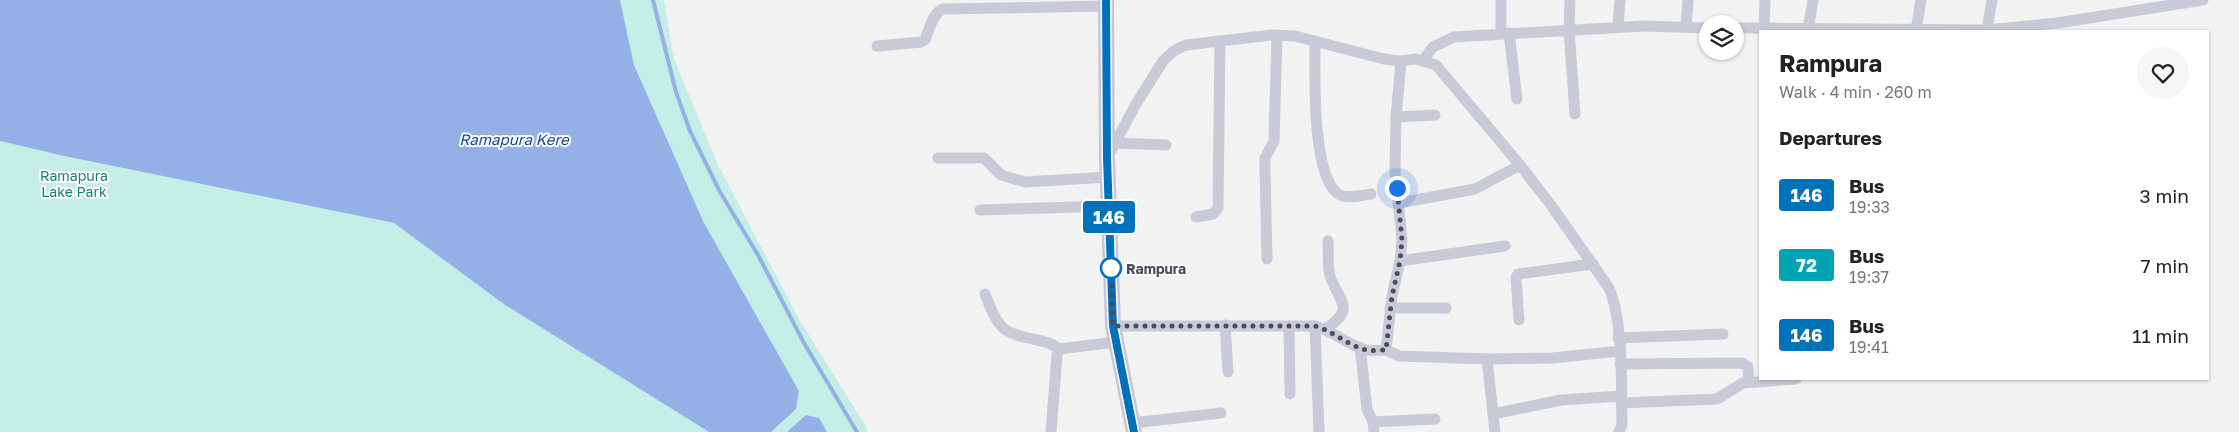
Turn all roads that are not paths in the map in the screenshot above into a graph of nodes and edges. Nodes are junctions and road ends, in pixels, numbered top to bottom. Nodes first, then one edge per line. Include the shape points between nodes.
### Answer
1 (1500, 0) edge
2 (1570, 0) edge
3 (1620, 0) edge
4 (1688, 0) edge
5 (1765, 0) edge
6 (1812, 0) edge
7 (1921, 0) edge
8 (1992, 0) edge
9 (2203, 0) edge
10 (1106, 3) edge
11 (1618, 27) junction
12 (1686, 27) junction
13 (1699, 28) edge
14 (1744, 28) edge
15 (1569, 29) junction
16 (1764, 29) junction
17 (2025, 29) edge
18 (1808, 30) edge
19 (1916, 30) edge
20 (1987, 30) edge
21 (1505, 33) junction
22 (1277, 35) junction
23 (1220, 41) junction
24 (1315, 41) junction
25 (877, 46) dead end
26 (1401, 60) junction
27 (1422, 60) junction
28 (1517, 99) dead end
29 (1574, 114) dead end
30 (1435, 116) dead end
31 (1396, 117) junction
32 (1115, 143) junction
33 (1166, 145) dead end
34 (938, 158) dead end
35 (1107, 158) junction
36 (1520, 165) junction
37 (1108, 177) junction
38 (1371, 194) dead end
39 (1398, 203) junction
40 (1108, 206) junction
41 (980, 210) dead end
42 (1196, 217) dead end
43 (1328, 241) dead end
44 (1505, 246) dead end
45 (1267, 259) dead end
46 (1400, 261) junction
47 (1593, 264) junction
48 (985, 294) dead end
49 (1390, 308) junction
50 (1446, 308) dead end
51 (1519, 320) dead end
52 (1224, 325) junction
53 (1113, 326) junction
54 (1289, 326) junction
55 (1320, 328) junction
56 (1723, 334) dead end
57 (1618, 338) junction
58 (1116, 342) junction
59 (1360, 347) junction
60 (1059, 349) junction
61 (1386, 350) junction
62 (1620, 351) junction
63 (1487, 359) junction
64 (1620, 364) junction
65 (1228, 372) dead end
66 (1780, 380) edge
67 (1749, 382) junction
68 (1290, 394) dead end
69 (1621, 399) junction
70 (1221, 413) dead end
71 (1493, 414) junction
72 (1435, 419) dead end
73 (1374, 427) edge
74 (1133, 428) edge
75 (1051, 432) edge
76 (1319, 432) edge
77 (1495, 432) edge
78 (1619, 432) edge

1 - 21 street
2 - 15 street
3 - 11 street
4 - 12 street
5 - 16 street
6 - 18 street
7 - 19 street
8 - 20 street
9 - 17 street
10 - 25 street via 944,8 936,14 922,42
10 - 35 main road
11 - 12 street
11 - 15 street
12 - 13 street
14 - 16 street
15 - 21 street
15 - 29 street
16 - 18 street
17 - 20 street
19 - 20 street
21 - 27 street via 1454,37 1433,47
21 - 28 street
22 - 23 street
22 - 24 street
22 - 45 street via 1274,142 1265,158
23 - 32 street via 1186,45 1163,60
23 - 42 street via 1218,208 1213,214
24 - 26 street via 1384,59
24 - 38 street via 1316,123 1321,157 1333,189 1341,195
26 - 27 street
26 - 31 street
27 - 36 street via 1436,65 1443,72
30 - 31 street
31 - 39 street
32 - 33 street
32 - 35 street
34 - 37 street via 984,158 1001,174 1025,182
35 - 37 main road
36 - 39 street via 1475,189
36 - 47 street
37 - 40 main road
39 - 46 street via 1402,226
40 - 41 street
40 - 53 main road
43 - 55 street via 1330,274 1343,308 1340,318
44 - 46 street
46 - 49 street
47 - 51 street via 1518,274
47 - 57 street via 1615,302
48 - 60 street via 997,323 1005,331 1052,344
49 - 50 street
49 - 61 street
52 - 53 street
52 - 54 street
52 - 65 street
53 - 58 main road
54 - 55 street
54 - 68 street
55 - 59 street
55 - 76 street
56 - 57 street
57 - 62 street
58 - 60 street
58 - 74 main road
59 - 61 street
59 - 73 street via 1367,409
60 - 75 street
61 - 63 street via 1399,356
62 - 63 street via 1552,358
62 - 64 street
63 - 71 street
64 - 67 street via 1742,363 1748,367
64 - 69 street
66 - 67 street
67 - 69 street via 1717,399
69 - 71 street via 1561,400
69 - 78 street via 1622,425
70 - 74 street
71 - 77 street
72 - 73 street

